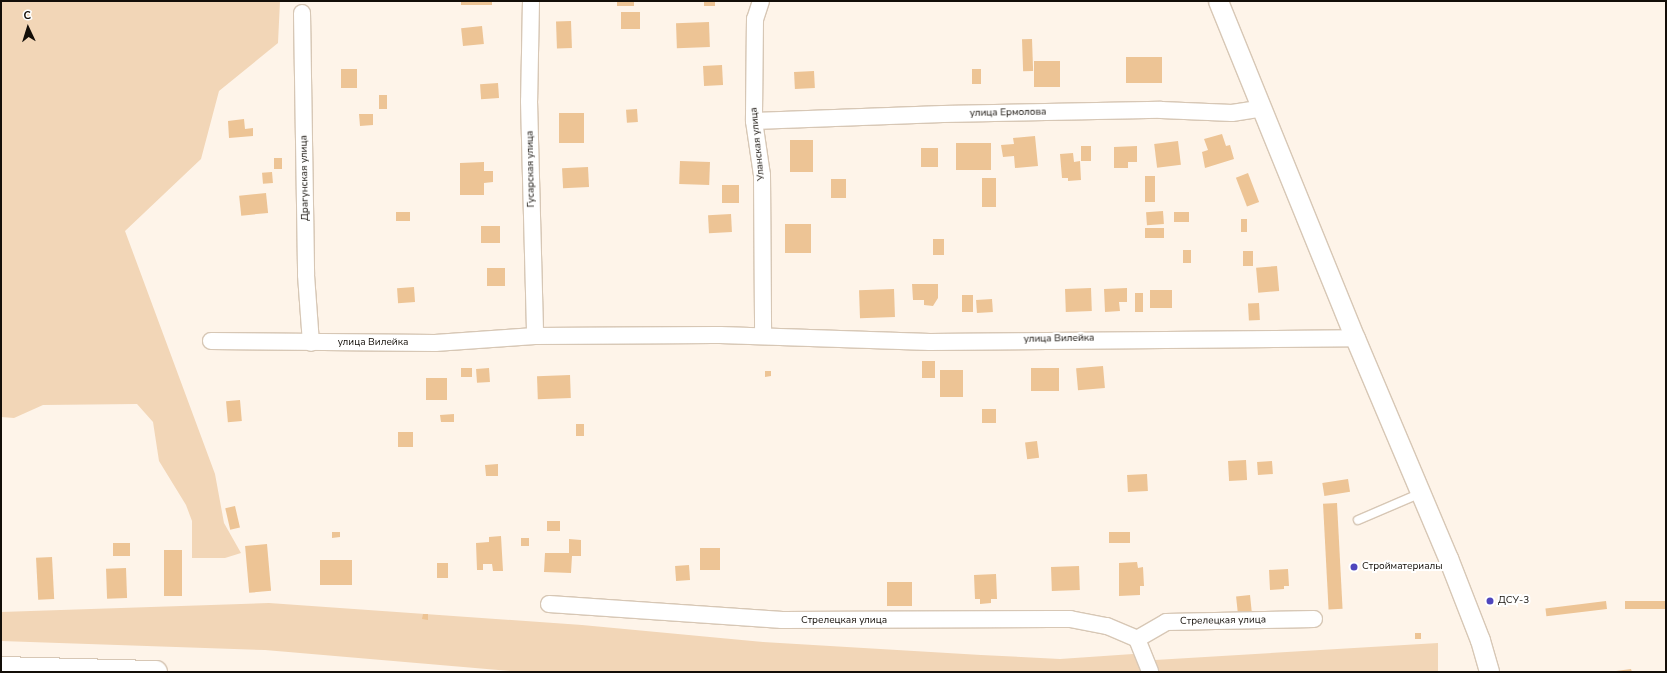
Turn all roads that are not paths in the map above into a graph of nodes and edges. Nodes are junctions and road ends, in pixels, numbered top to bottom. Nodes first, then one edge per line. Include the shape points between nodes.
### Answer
1 (531, 1) edge
2 (761, 1) edge
3 (1218, 1) edge
4 (302, 13) dead end
5 (1263, 108) junction
6 (754, 121) junction
7 (763, 335) junction
8 (535, 336) junction
9 (1355, 338) junction
10 (211, 341) dead end
11 (311, 343) junction
12 (1421, 493) junction
13 (1358, 520) dead end
14 (549, 604) dead end
15 (1314, 619) dead end
16 (1137, 639) junction
17 (1, 668) edge
18 (156, 672) edge
19 (1150, 672) edge
20 (1489, 672) edge

1 - 8 street, Гусарская улица via 529,101
2 - 6 street, Уланская улица via 755,19
3 - 5 street
4 - 11 street, Драгунская улица via 306,275
5 - 6 street, улица Ермолова via 1232,112 1160,110 943,114
5 - 9 street
6 - 7 street, Уланская улица via 762,175
7 - 8 street, улица Вилейка
7 - 9 street, улица Вилейка via 930,342
8 - 11 street, улица Вилейка via 435,343
9 - 12 street
10 - 11 street, улица Вилейка
12 - 13 lane
12 - 20 street via 1480,640
14 - 16 street, Стрелецкая улица via 782,620 1070,619 1107,626
15 - 16 street, Стрелецкая улица via 1166,622
16 - 19 street
17 - 18 main road

